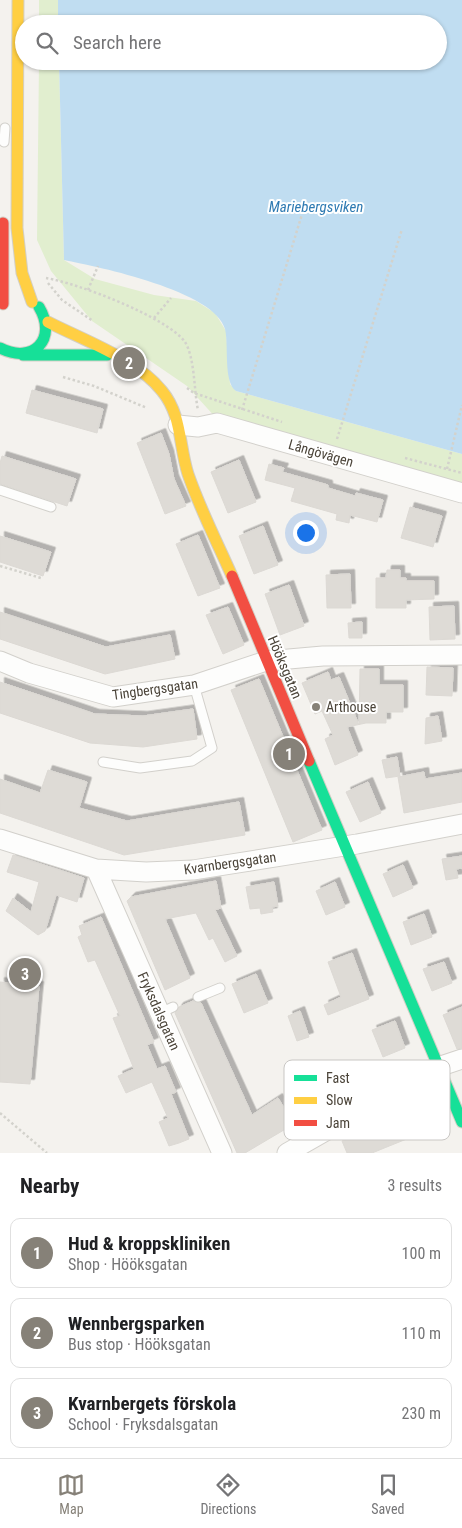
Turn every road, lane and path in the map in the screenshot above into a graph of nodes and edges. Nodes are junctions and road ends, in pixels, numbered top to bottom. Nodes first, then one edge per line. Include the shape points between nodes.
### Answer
1 (8, 0) edge
2 (18, 0) edge
3 (18, 15) edge
4 (18, 70) edge
5 (1, 116) edge
6 (4, 147) joint
7 (303, 211) dead end
8 (3, 212) dead end
9 (402, 228) dead end
10 (98, 266) dead end
11 (88, 290) junction
12 (172, 298) dead end
13 (32, 302) junction
14 (2, 306) edge
15 (154, 318) junction
16 (48, 322) junction
17 (96, 323) dead end
18 (0, 348) edge
19 (110, 354) junction
20 (19, 355) junction
21 (0, 361) edge
22 (63, 376) dead end
23 (186, 388) dead end
24 (194, 393) junction
25 (462, 404) edge
26 (149, 408) dead end
27 (242, 410) junction
28 (178, 425) junction
29 (290, 425) dead end
30 (328, 436) dead end
31 (337, 439) junction
32 (346, 442) dead end
33 (401, 456) dead end
34 (446, 468) junction
35 (462, 473) edge
36 (0, 490) edge
37 (462, 493) edge
38 (51, 506) dead end
39 (0, 566) edge
40 (40, 578) dead end
41 (462, 655) edge
42 (0, 661) edge
43 (266, 661) junction
44 (194, 685) junction
45 (102, 762) dead end
46 (462, 824) edge
47 (0, 839) edge
48 (344, 846) junction
49 (96, 869) junction
50 (220, 988) dead end
51 (198, 997) dead end
52 (462, 1059) edge
53 (435, 1060) edge
54 (450, 1063) edge
55 (450, 1094) edge
56 (0, 1114) edge
57 (462, 1122) edge
58 (310, 1140) edge
59 (46, 1153) edge
60 (222, 1153) edge
61 (287, 1153) edge

1 - 6 lane via 9,95
2 - 3 street
4 - 13 street via 17,228 22,273
5 - 6 street
7 - 27 path
8 - 14 street
9 - 31 path
10 - 11 path
11 - 15 path
11 - 17 path via 66,281 43,277 62,300
12 - 15 path
13 - 14 street via 17,299
13 - 16 street
15 - 24 path via 185,342 192,367
16 - 19 street, Hööksgatan
16 - 20 street via 43,342 38,348
18 - 20 street
19 - 20 street, Hööksgatan
19 - 28 street, Hööksgatan via 155,382 170,401
20 - 21 street
22 - 26 path
23 - 24 path
24 - 27 path
25 - 34 path
27 - 29 path
28 - 37 street, Långövägen via 198,427 217,423
28 - 43 street, Hööksgatan via 188,473
30 - 31 path
31 - 32 path
33 - 34 path
34 - 35 path
36 - 38 lane
39 - 40 path
41 - 43 street, Tingbergsgatan via 323,656
42 - 44 street, Tingbergsgatan via 29,673 113,697
43 - 44 street, Tingbergsgatan
43 - 48 street, Hööksgatan
44 - 45 lane via 212,748 192,761 140,768
46 - 48 street, Kvarnbergsgatan
47 - 49 street, Kvarnbergsgatan
48 - 49 street, Kvarnbergsgatan via 193,870
48 - 53 street, Hööksgatan
49 - 60 street, Fryksdalsgatan via 166,1010
50 - 51 lane
52 - 54 street
55 - 57 street, Hööksgatan
56 - 59 path
58 - 61 street

